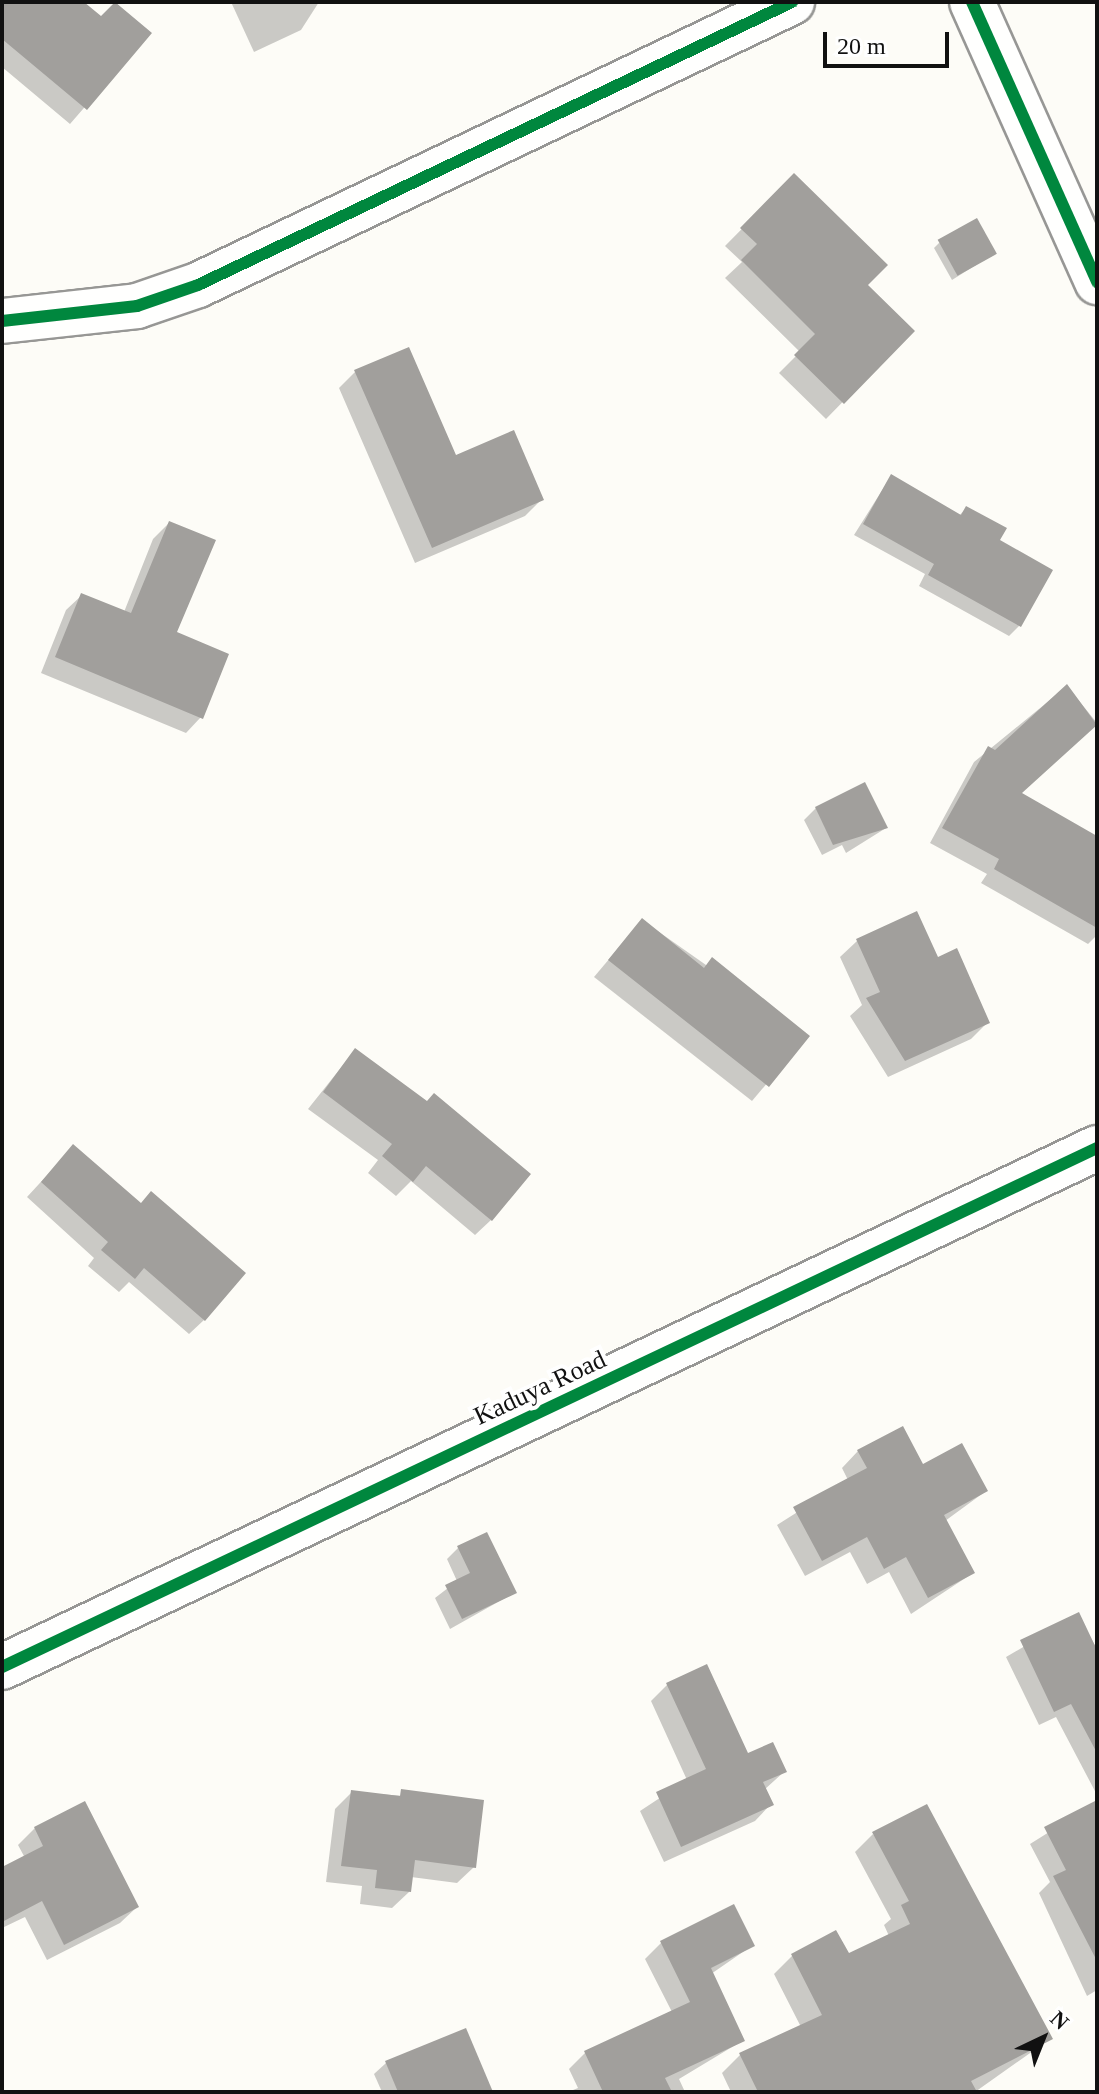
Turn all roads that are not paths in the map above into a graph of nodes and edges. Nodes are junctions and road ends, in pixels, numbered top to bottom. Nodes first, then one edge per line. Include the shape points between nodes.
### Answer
1 (792, 2) edge
2 (972, 2) edge
3 (1097, 282) edge
4 (2, 321) edge
5 (1097, 1148) edge
6 (2, 1667) edge

1 - 4 street via 198,285 137,306
2 - 3 street
5 - 6 street, Kaduya Road

